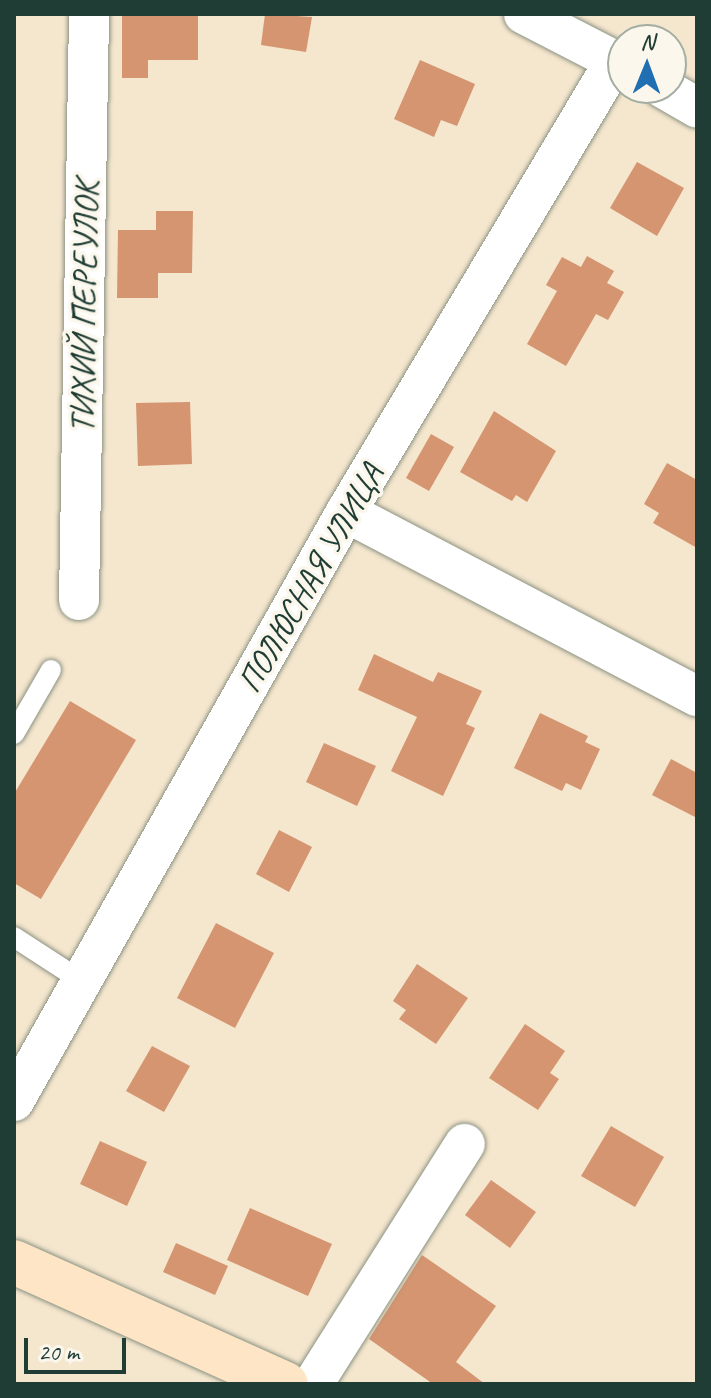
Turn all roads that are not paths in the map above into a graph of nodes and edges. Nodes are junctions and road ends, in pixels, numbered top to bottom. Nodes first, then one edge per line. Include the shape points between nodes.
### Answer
1 (89, 14) edge
2 (524, 14) edge
3 (607, 57) edge
4 (607, 83) edge
5 (346, 512) junction
6 (79, 600) dead end
7 (51, 670) dead end
8 (697, 696) edge
9 (14, 734) edge
10 (14, 937) edge
11 (83, 982) junction
12 (14, 1101) edge
13 (465, 1144) dead end
14 (14, 1262) edge
15 (286, 1384) edge
16 (313, 1384) edge

1 - 6 street, ТИХИЙ ПЕРЕУЛОК
2 - 3 street
4 - 5 street, ПОЛЮСНАЯ УЛИЦА
5 - 8 street
5 - 11 street, ПОЛЮСНАЯ УЛИЦА
7 - 9 lane
10 - 11 lane
11 - 12 street, ПОЛЮСНАЯ УЛИЦА
13 - 16 street
14 - 15 street

